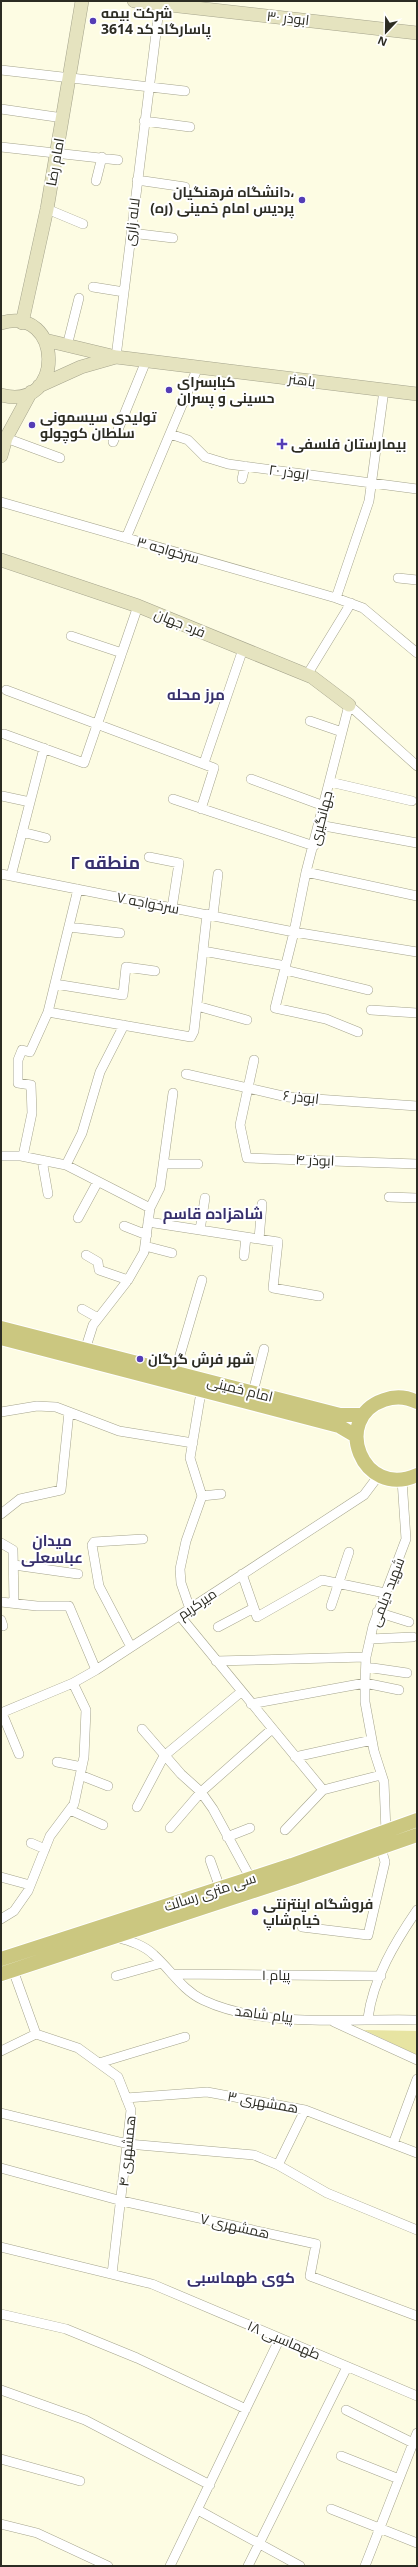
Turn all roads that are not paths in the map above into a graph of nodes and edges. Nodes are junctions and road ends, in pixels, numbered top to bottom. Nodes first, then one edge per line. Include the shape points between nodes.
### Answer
1 (82, 1) edge
2 (134, 1) edge
3 (159, 2) edge
4 (417, 33) edge
5 (1, 70) edge
6 (70, 77) junction
7 (149, 86) junction
8 (185, 91) dead end
9 (1, 109) edge
10 (63, 118) junction
11 (144, 121) junction
12 (190, 127) dead end
13 (1, 147) edge
14 (56, 155) junction
15 (102, 157) junction
16 (118, 160) dead end
17 (137, 180) junction
18 (96, 181) dead end
19 (185, 187) dead end
20 (47, 209) junction
21 (83, 224) dead end
22 (131, 233) junction
23 (173, 238) dead end
24 (93, 287) dead end
25 (124, 292) junction
26 (79, 298) dead end
27 (1, 323) edge
28 (22, 323) junction
29 (45, 340) junction
30 (67, 346) junction
31 (116, 357) junction
32 (146, 361) junction
33 (198, 367) junction
34 (35, 389) junction
35 (384, 390) junction
36 (417, 394) edge
37 (1, 395) edge
38 (170, 434) junction
39 (6, 438) junction
40 (113, 442) dead end
41 (1, 456) edge
42 (60, 458) dead end
43 (244, 466) junction
44 (242, 479) dead end
45 (372, 483) junction
46 (417, 489) edge
47 (1, 502) edge
48 (126, 538) junction
49 (1, 560) edge
50 (398, 578) dead end
51 (417, 580) edge
52 (336, 598) junction
53 (351, 603) junction
54 (138, 606) junction
55 (71, 636) dead end
56 (243, 649) junction
57 (122, 653) junction
58 (417, 653) edge
59 (307, 675) junction
60 (6, 690) dead end
61 (349, 705) junction
62 (310, 721) dead end
63 (98, 724) junction
64 (342, 732) junction
65 (4, 734) dead end
66 (44, 748) junction
67 (204, 763) junction
68 (417, 766) edge
69 (251, 779) dead end
70 (330, 782) junction
71 (2, 796) edge
72 (173, 800) dead end
73 (412, 801) dead end
74 (30, 802) junction
75 (324, 806) junction
76 (201, 809) junction
77 (319, 825) junction
78 (22, 832) junction
79 (46, 838) dead end
80 (417, 843) edge
81 (314, 846) junction
82 (149, 857) dead end
83 (306, 872) junction
84 (1, 874) edge
85 (218, 874) dead end
86 (11, 876) junction
87 (78, 889) junction
88 (417, 896) edge
89 (172, 908) junction
90 (210, 915) junction
91 (69, 927) junction
92 (294, 932) junction
93 (120, 934) dead end
94 (203, 951) junction
95 (417, 952) edge
96 (285, 968) junction
97 (155, 971) dead end
98 (55, 984) junction
99 (368, 990) dead end
100 (197, 1006) junction
101 (371, 1010) dead end
102 (48, 1012) junction
103 (417, 1013) edge
104 (248, 1020) dead end
105 (124, 1025) junction
106 (358, 1032) dead end
107 (254, 1060) dead end
108 (186, 1074) dead end
109 (249, 1088) junction
110 (173, 1093) dead end
111 (417, 1106) edge
112 (1, 1156) edge
113 (24, 1156) junction
114 (42, 1160) junction
115 (164, 1164) junction
116 (198, 1164) dead end
117 (417, 1164) edge
118 (66, 1166) junction
119 (97, 1183) junction
120 (48, 1194) dead end
121 (389, 1197) dead end
122 (205, 1198) dead end
123 (417, 1198) edge
124 (262, 1204) dead end
125 (150, 1208) junction
126 (78, 1218) dead end
127 (148, 1222) junction
128 (124, 1226) dead end
129 (200, 1230) junction
130 (147, 1235) junction
131 (246, 1237) junction
132 (259, 1239) junction
133 (145, 1246) junction
134 (172, 1253) dead end
135 (86, 1255) dead end
136 (244, 1256) dead end
137 (128, 1280) junction
138 (202, 1280) dead end
139 (319, 1296) dead end
140 (82, 1309) dead end
141 (98, 1318) junction
142 (1, 1328) edge
143 (1, 1338) edge
144 (264, 1349) dead end
145 (85, 1350) junction
146 (175, 1372) junction
147 (201, 1392) junction
148 (253, 1392) junction
149 (417, 1402) edge
150 (1, 1412) edge
151 (69, 1412) junction
152 (363, 1415) junction
153 (356, 1436) junction
154 (193, 1442) junction
155 (379, 1475) junction
156 (417, 1475) edge
157 (402, 1480) junction
158 (221, 1494) dead end
159 (202, 1496) junction
160 (1, 1514) edge
161 (143, 1539) dead end
162 (1, 1543) edge
163 (349, 1552) dead end
164 (14, 1565) junction
165 (78, 1574) dead end
166 (242, 1574) junction
167 (338, 1583) junction
168 (384, 1593) junction
169 (1, 1602) edge
170 (14, 1603) junction
171 (331, 1606) dead end
172 (254, 1608) junction
173 (190, 1609) junction
174 (377, 1612) junction
175 (180, 1616) junction
176 (408, 1622) dead end
177 (218, 1627) dead end
178 (413, 1637) dead end
179 (370, 1639) junction
180 (131, 1647) junction
181 (366, 1657) junction
182 (216, 1661) junction
183 (366, 1667) junction
184 (96, 1670) junction
185 (407, 1673) dead end
186 (74, 1683) junction
187 (365, 1683) junction
188 (399, 1690) dead end
189 (241, 1692) junction
190 (251, 1704) junction
191 (1, 1713) edge
192 (142, 1729) dead end
193 (272, 1730) junction
194 (372, 1740) junction
195 (19, 1754) dead end
196 (164, 1756) junction
197 (295, 1757) junction
198 (57, 1762) dead end
199 (81, 1771) junction
200 (381, 1775) junction
201 (108, 1786) dead end
202 (323, 1790) junction
203 (201, 1792) junction
204 (137, 1807) dead end
205 (70, 1810) junction
206 (417, 1820) edge
207 (103, 1824) dead end
208 (170, 1828) dead end
209 (250, 1828) dead end
210 (285, 1830) dead end
211 (386, 1832) junction
212 (417, 1835) edge
213 (227, 1837) junction
214 (31, 1843) dead end
215 (381, 1848) junction
216 (45, 1849) junction
217 (210, 1860) dead end
218 (294, 1871) junction
219 (1, 1877) edge
220 (250, 1879) junction
221 (30, 1885) junction
222 (220, 1888) junction
223 (417, 1910) edge
224 (1, 1919) edge
225 (302, 1927) dead end
226 (114, 1936) junction
227 (1, 1959) edge
228 (162, 1963) junction
229 (7, 1972) edge
230 (172, 1974) junction
231 (116, 1976) dead end
232 (381, 1976) junction
233 (368, 2018) junction
234 (417, 2020) edge
235 (332, 2021) junction
236 (36, 2034) junction
237 (185, 2037) dead end
238 (1, 2051) edge
239 (417, 2060) edge
240 (99, 2063) junction
241 (417, 2079) edge
242 (126, 2098) junction
243 (305, 2110) junction
244 (1, 2114) edge
245 (128, 2144) junction
246 (393, 2144) junction
247 (417, 2153) edge
248 (278, 2165) junction
249 (1, 2168) edge
250 (122, 2200) junction
251 (417, 2230) edge
252 (1, 2247) edge
253 (112, 2274) junction
254 (1, 2314) edge
255 (417, 2316) edge
256 (280, 2338) junction
257 (347, 2367) junction
258 (1, 2390) edge
259 (417, 2396) edge
260 (246, 2409) junction
261 (346, 2410) dead end
262 (417, 2434) edge
263 (414, 2448) edge
264 (341, 2456) dead end
265 (1, 2459) edge
266 (399, 2479) junction
267 (80, 2481) dead end
268 (210, 2485) junction
269 (331, 2509) dead end
270 (198, 2510) junction
271 (1, 2524) edge
272 (380, 2528) junction
273 (417, 2543) edge
274 (260, 2544) junction
275 (108, 2566) edge
276 (170, 2566) edge
277 (248, 2566) edge
278 (300, 2566) edge
279 (365, 2566) edge

1 - 6 main road, امام رضا
2 - 3 main road, ابوذر ۳۰
3 - 4 main road, ابوذر ۳۰
3 - 7 street, لاله زاری
5 - 6 street
6 - 7 street
6 - 10 main road, امام رضا
7 - 8 street
7 - 11 street, لاله زاری
9 - 10 street
10 - 14 main road, امام رضا
11 - 12 street
11 - 17 street, لاله زاری
13 - 14 street
14 - 15 street
14 - 20 main road, امام رضا
15 - 16 street
15 - 18 street
17 - 19 street
17 - 22 street, لاله زاری
20 - 21 street
20 - 28 main road, امام رضا
22 - 23 street
22 - 25 street, لاله زاری
24 - 25 street
25 - 31 street, لاله زاری
26 - 30 street
27 - 28 main road
28 - 29 main road via 39,333
29 - 30 main road, باهنر
29 - 34 main road via 50,364 45,378
30 - 31 main road, باهنر
31 - 32 main road, باهنر
31 - 34 main road, باهنر via 81,367
32 - 33 main road, باهنر
32 - 40 street
33 - 35 main road, باهنر
33 - 38 street
34 - 37 main road, باهنر via 12,397
34 - 39 main road
35 - 36 main road, باهنر
35 - 45 street
38 - 43 street, ابوذر ۲۰ via 188,440 205,458
38 - 48 street
39 - 41 main road
39 - 42 street
43 - 44 street
43 - 45 street, ابوذر ۲۰
45 - 46 street, ابوذر ۲۰
45 - 52 street via 369,501
47 - 48 street, سرخواجه ۳
48 - 52 street, سرخواجه ۳
49 - 54 main road, فرد جهان
50 - 51 street
52 - 53 street, سرخواجه ۳
53 - 58 street, سرخواجه ۳ via 362,608
53 - 59 street
54 - 56 main road, فرد جهان
54 - 57 street
55 - 57 street
56 - 59 main road, فرد جهان
56 - 67 street
57 - 63 street
59 - 61 main road, فرد جهان
60 - 63 street
61 - 64 street, جهانگیری
61 - 68 street
62 - 64 street
63 - 66 street via 84,763
63 - 67 street
64 - 70 street, جهانگیری
65 - 66 street
66 - 74 street
67 - 76 street via 214,768
69 - 75 street
70 - 73 street
70 - 75 street, جهانگیری
71 - 74 street
72 - 76 street
74 - 78 street
75 - 77 street, جهانگیری
76 - 81 street
77 - 80 street
77 - 81 street, جهانگیری
78 - 79 street
78 - 86 street
81 - 83 street, جهانگیری
82 - 89 street via 179,863
83 - 88 street
83 - 92 street, جهانگیری
84 - 86 street, سرخواجه ۷
85 - 90 street
86 - 87 street, سرخواجه ۷
87 - 89 street, سرخواجه ۷
87 - 91 street
89 - 90 street, سرخواجه ۷
90 - 92 street, سرخواجه ۷
90 - 94 street
91 - 93 street
91 - 98 street
92 - 95 street, سرخواجه ۷
92 - 96 street, جهانگیری
94 - 96 street
94 - 100 street
96 - 99 street
96 - 106 street, جهانگیری via 275,1008 326,1019
97 - 98 street via 126,967 123,995
98 - 102 street
100 - 104 street
100 - 105 street via 191,1037
101 - 103 street
102 - 105 street
102 - 113 street via 30,1052 22,1050 18,1060 18,1083 31,1085 32,1113
105 - 118 street via 100,1072 82,1133
107 - 109 street
108 - 109 street, ابوذر ۶
109 - 111 street, ابوذر ۶ via 287,1097
109 - 117 street, ابوذر ۴ via 240,1125 247,1158
110 - 115 street
112 - 113 street
113 - 114 street
114 - 118 street
114 - 120 street
115 - 116 street
115 - 125 street via 160,1188
118 - 119 street
119 - 125 street
119 - 126 street
121 - 123 street
122 - 129 street
124 - 132 street
125 - 127 street
127 - 129 street
127 - 130 street
128 - 130 street
129 - 131 street
130 - 133 street
131 - 132 street
131 - 136 street
132 - 139 street via 278,1242 273,1288
133 - 134 street
133 - 137 street
135 - 137 street via 98,1262 98,1270
137 - 141 street
138 - 146 street
140 - 141 street
141 - 145 street
142 - 145 main road, امام خمینی
143 - 147 main road, امام خمینی
144 - 148 street
145 - 146 main road, امام خمینی
146 - 148 main road, امام خمینی
147 - 153 main road, امام خمینی via 339,1426
147 - 154 street
148 - 152 main road, امام خمینی via 340,1415
149 - 152 main road via 400,1397 390,1398 370,1407
150 - 151 street via 56,1407
151 - 154 street via 119,1431
151 - 160 street via 61,1490 20,1499
152 - 153 main road
153 - 155 main road via 360,1457 366,1466
154 - 159 street via 190,1458
155 - 157 main road
155 - 166 street, میرکریم via 364,1494
156 - 157 main road
157 - 168 street, شهید دیلمی via 406,1539
158 - 159 street
159 - 173 street via 186,1540 180,1569 181,1583
161 - 180 street via 94,1542 92,1545 99,1586
162 - 164 street via 14,1550
163 - 167 street
164 - 165 street
164 - 170 street
166 - 172 street
166 - 173 street, میرکریم
167 - 168 street
167 - 171 street
167 - 172 street via 322,1580 257,1617
168 - 174 street, شهید دیلمی
169 - 170 street
170 - 184 street via 69,1606
172 - 177 street
173 - 175 street, میرکریم
174 - 176 street
174 - 179 street, شهید دیلمی
175 - 180 street, میرکریم
175 - 182 street
178 - 179 street
179 - 181 street, شهید دیلمی
180 - 184 street, میرکریم
181 - 182 street
181 - 183 street, شهید دیلمی
182 - 189 street
183 - 185 street
183 - 187 street, شهید دیلمی
184 - 186 street, میرکریم
186 - 191 street, میرکریم
186 - 199 street via 86,1710
187 - 188 street
187 - 190 street
187 - 194 street, شهید دیلمی
189 - 190 street
189 - 196 street
190 - 193 street
191 - 195 street
192 - 196 street
193 - 197 street
193 - 203 street
194 - 197 street
194 - 200 street, شهید دیلمی
196 - 203 street
196 - 204 street
197 - 202 street
198 - 199 street
199 - 201 street
199 - 205 street via 74,1804
200 - 202 street
200 - 211 street, شهید دیلمی
202 - 210 street
203 - 208 street
203 - 213 street
205 - 207 street
205 - 216 street via 50,1836
206 - 211 main road, سی متری رسالت
209 - 213 street
211 - 218 main road, سی متری رسالت
212 - 215 main road, سی متری رسالت
213 - 220 street
214 - 216 street
215 - 218 main road, سی متری رسالت
215 - 225 street via 385,1862 368,1935
216 - 221 street
217 - 222 street
218 - 220 main road, سی متری رسالت
218 - 226 main road, سی متری رسالت
219 - 221 street
220 - 222 main road, سی متری رسالت
221 - 224 street via 14,1911
222 - 227 main road, سی متری رسالت
223 - 232 street via 403,1931
226 - 228 street, پیام شاهد via 135,1942 154,1954
226 - 229 main road, سی متری رسالت
228 - 230 street, پیام شاهد
228 - 231 street
229 - 236 street
230 - 232 street, ۱ پیام
230 - 235 street, پیام شاهد via 180,1984 201,1999 223,2009 245,2014
232 - 233 street
233 - 234 street, پیام شاهد
233 - 235 street, پیام شاهد
235 - 239 street
236 - 238 street
236 - 240 street, همشهری ۴ via 78,2048
237 - 240 street
240 - 242 street, همشهری ۴ via 118,2077
241 - 246 street
242 - 243 street, ۳ همشهری via 207,2092
242 - 245 street, همشهری ۴ via 131,2110
243 - 246 street, ۳ همشهری
243 - 248 street
244 - 245 street
245 - 248 street via 254,2155
245 - 250 street, همشهری ۴
246 - 247 street, ۳ همشهری
248 - 251 street via 327,2193
249 - 250 street
250 - 253 street, همشهری ۴
250 - 255 street, ۷ همشهری via 316,2244 310,2276
252 - 253 street, ۱۸ طهماسبی
253 - 256 street, ۱۸ طهماسبی via 152,2284
254 - 260 street via 66,2329 137,2358
256 - 257 street, ۱۸ طهماسبی
256 - 260 street
257 - 259 street, ۱۸ طهماسبی
257 - 274 street
258 - 268 street via 85,2420
260 - 268 street
261 - 263 street
262 - 263 street
263 - 266 street
264 - 266 street
265 - 267 street
266 - 272 street
268 - 270 street
269 - 272 street
270 - 274 street
270 - 276 street
271 - 275 street via 37,2533
272 - 273 street
272 - 279 street
274 - 277 street
274 - 278 street

